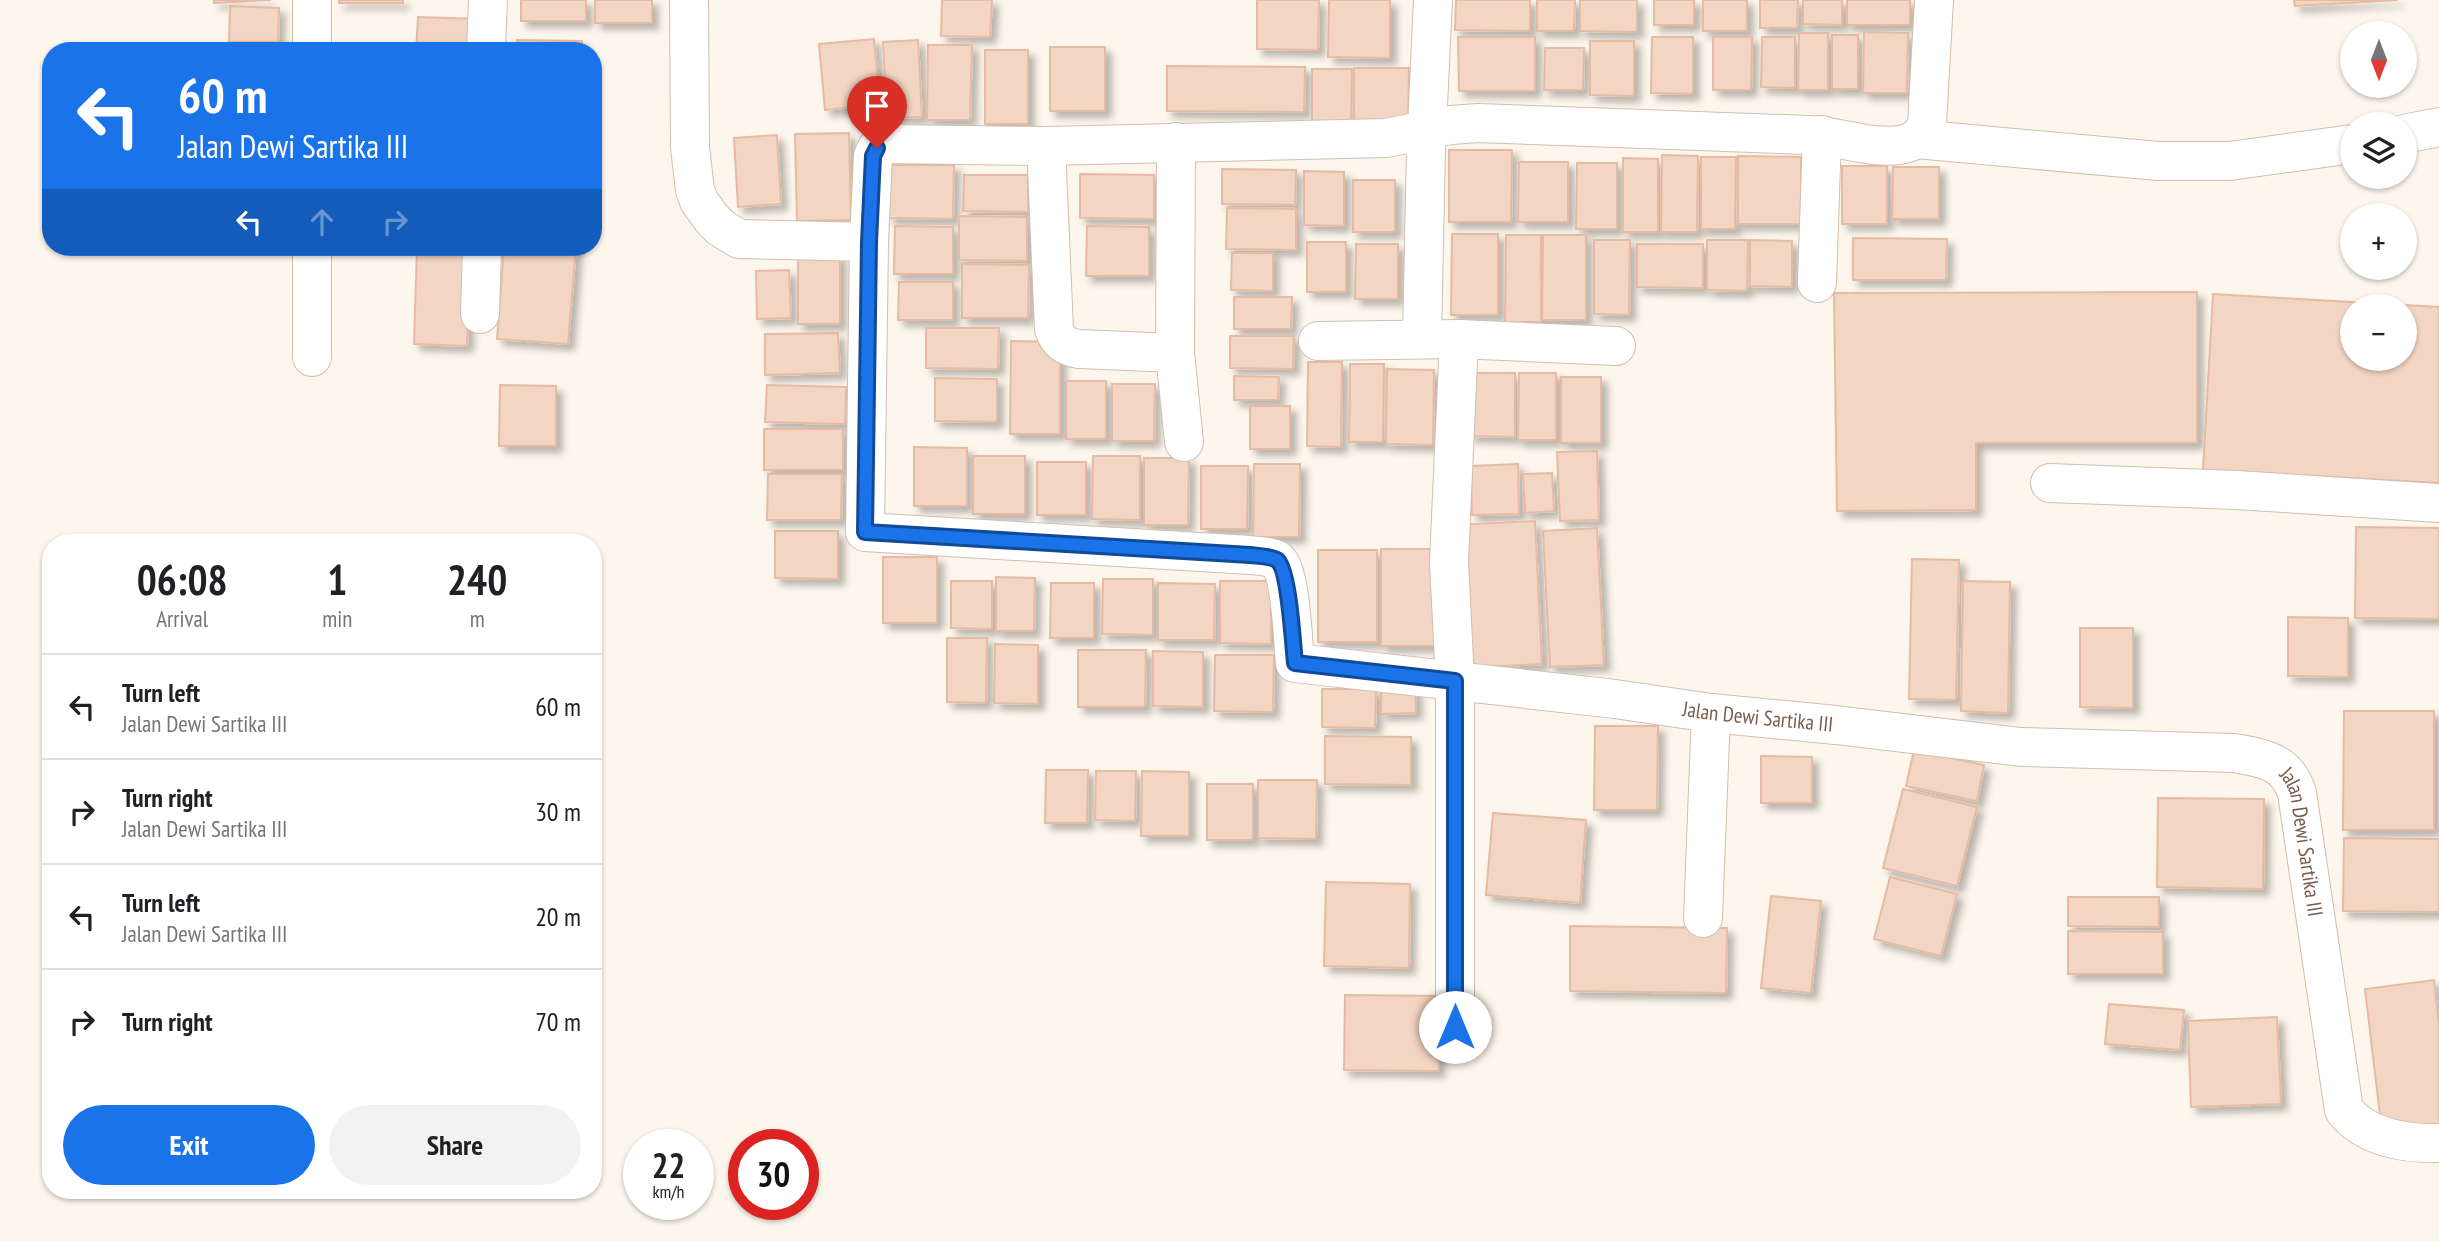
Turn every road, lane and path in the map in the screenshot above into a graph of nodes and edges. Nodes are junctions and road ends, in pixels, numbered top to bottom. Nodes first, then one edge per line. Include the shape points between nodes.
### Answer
1 (312, 0) edge
2 (488, 0) edge
3 (689, 0) edge
4 (1433, 0) edge
5 (1934, 0) edge
6 (312, 42) edge
7 (486, 42) edge
8 (2439, 127) edge
9 (1426, 130) junction
10 (2417, 131) edge
11 (1822, 135) junction
12 (1916, 139) junction
13 (1176, 142) junction
14 (1046, 146) junction
15 (2340, 146) edge
16 (869, 242) junction
17 (312, 256) edge
18 (482, 256) edge
19 (1817, 283) dead end
20 (480, 314) dead end
21 (1441, 339) junction
22 (1318, 341) dead end
23 (1616, 346) dead end
24 (1175, 353) junction
25 (312, 357) dead end
26 (1184, 442) dead end
27 (2050, 483) dead end
28 (2439, 503) edge
29 (1455, 681) junction
30 (1711, 713) junction
31 (1703, 918) dead end
32 (1455, 1027) dead end
33 (2439, 1143) edge

1 - 6 street
2 - 7 street
3 - 16 street via 690,147 695,190 705,209 721,228 739,239
4 - 9 street
5 - 12 street via 1927,124
8 - 10 street
9 - 11 street via 1478,123
9 - 13 street via 1386,138
9 - 21 street
11 - 12 street via 1881,146
11 - 19 street
12 - 15 street via 2158,161 2231,161
13 - 14 street
13 - 24 street
14 - 16 street via 884,144 873,156
14 - 24 street via 1056,338 1070,348
16 - 29 street, Jalan Dewi Sartika III via 865,532 1272,558 1281,565 1287,584 1295,663
17 - 25 street
18 - 20 street
21 - 22 street
21 - 23 street
21 - 29 street
24 - 26 street
27 - 28 street
29 - 30 street, Jalan Dewi Sartika III
29 - 32 street
30 - 31 street
30 - 33 street, Jalan Dewi Sartika III via 2021,747 2234,753 2281,768 2297,793 2344,1110 2368,1131 2402,1141

